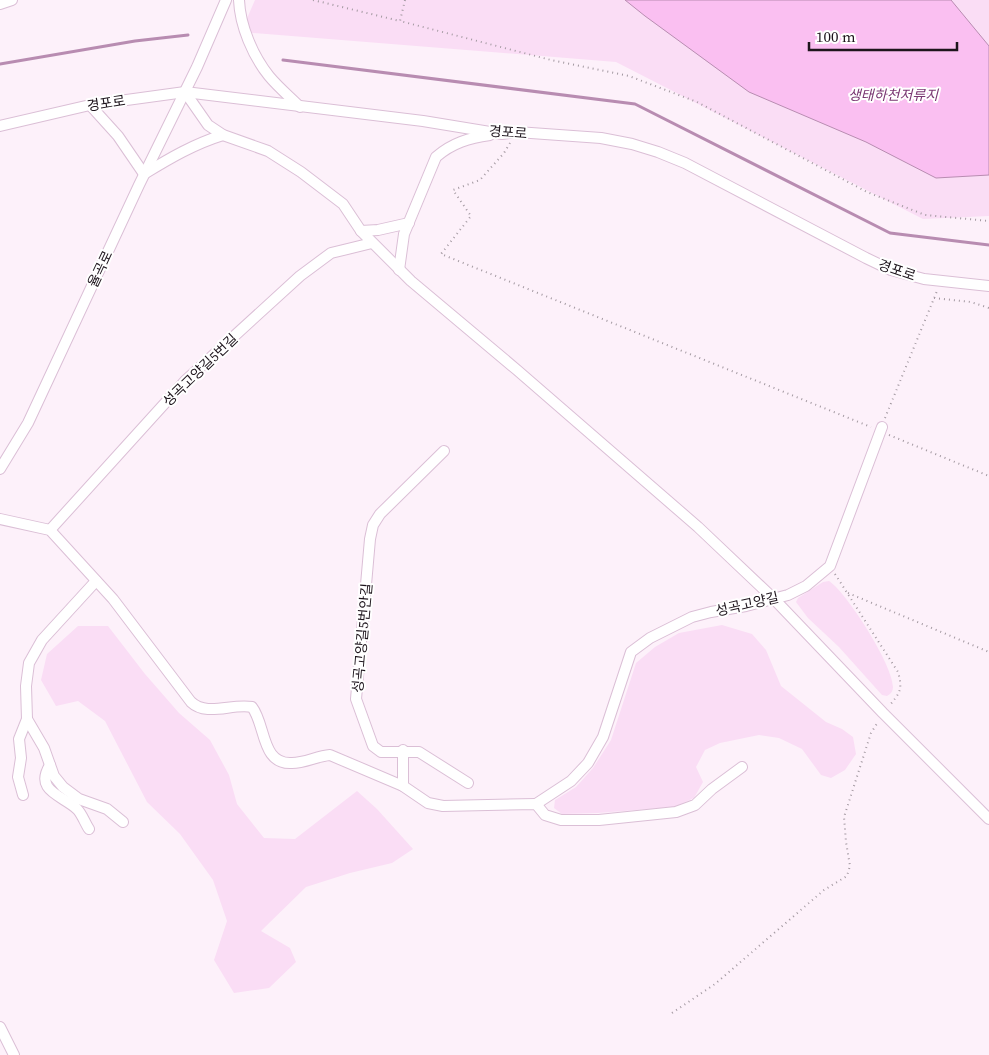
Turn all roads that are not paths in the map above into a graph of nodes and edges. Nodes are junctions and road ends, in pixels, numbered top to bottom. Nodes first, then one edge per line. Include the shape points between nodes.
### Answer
1 (12, 0) edge
2 (226, 0) edge
3 (239, 0) edge
4 (0, 4) edge
5 (185, 92) junction
6 (90, 105) junction
7 (300, 107) junction
8 (0, 126) edge
9 (502, 134) junction
10 (223, 135) junction
11 (144, 174) junction
12 (409, 223) junction
13 (361, 231) junction
14 (372, 243) junction
15 (399, 270) junction
16 (989, 286) edge
17 (881, 429) road end
18 (444, 451) dead end
19 (0, 469) edge
20 (0, 519) edge
21 (50, 530) junction
22 (96, 581) junction
23 (774, 600) junction
24 (26, 719) junction
25 (404, 750) junction
26 (50, 765) junction
27 (742, 767) dead end
28 (468, 783) dead end
29 (403, 786) junction
30 (23, 794) dead end
31 (536, 804) junction
32 (989, 818) edge
33 (123, 822) dead end
34 (89, 829) dead end
35 (0, 1028) edge
36 (14, 1055) edge

1 - 4 street
2 - 5 street, 율곡로
3 - 7 street via 254,52 269,76
5 - 6 street, 경포로
5 - 7 street, 경포로
5 - 10 street via 208,125
5 - 11 street, 율곡로
6 - 8 street, 경포로
6 - 11 street via 118,136
7 - 9 street, 경포로 via 422,120
9 - 12 street via 457,143 436,157
9 - 16 street, 경포로 via 517,132 601,138 658,152 891,270 924,279
10 - 11 street via 180,152
10 - 13 street via 268,151 301,172 343,204
11 - 19 street, 율곡로 via 28,423
12 - 13 street
12 - 15 street
13 - 14 street
14 - 15 street
14 - 21 street, 성곡고양길5번길 via 330,253 300,276 185,382
15 - 23 street via 698,527
17 - 23 street, 성곡고양길 via 830,566 806,586
18 - 25 street, 성곡고양길5번안길 via 380,514 370,539 356,699 373,746 381,752
20 - 21 street
21 - 22 street
22 - 24 street via 42,640 29,662
22 - 29 street via 198,708 252,707 258,714 268,750 283,763 293,764 330,755
23 - 31 street, 성곡고양길 via 692,617 650,638 631,652 603,736 588,763 571,780
23 - 32 street
24 - 26 street via 44,748
24 - 30 street via 19,739 18,777
25 - 28 street, 성곡고양길5번안길 via 419,752
25 - 29 street
26 - 33 street via 63,787 80,799 107,809
26 - 34 street via 45,774 48,787 78,810
27 - 31 street via 712,788 695,805 676,812 599,820 561,820 544,815
29 - 31 street via 428,804
35 - 36 street

